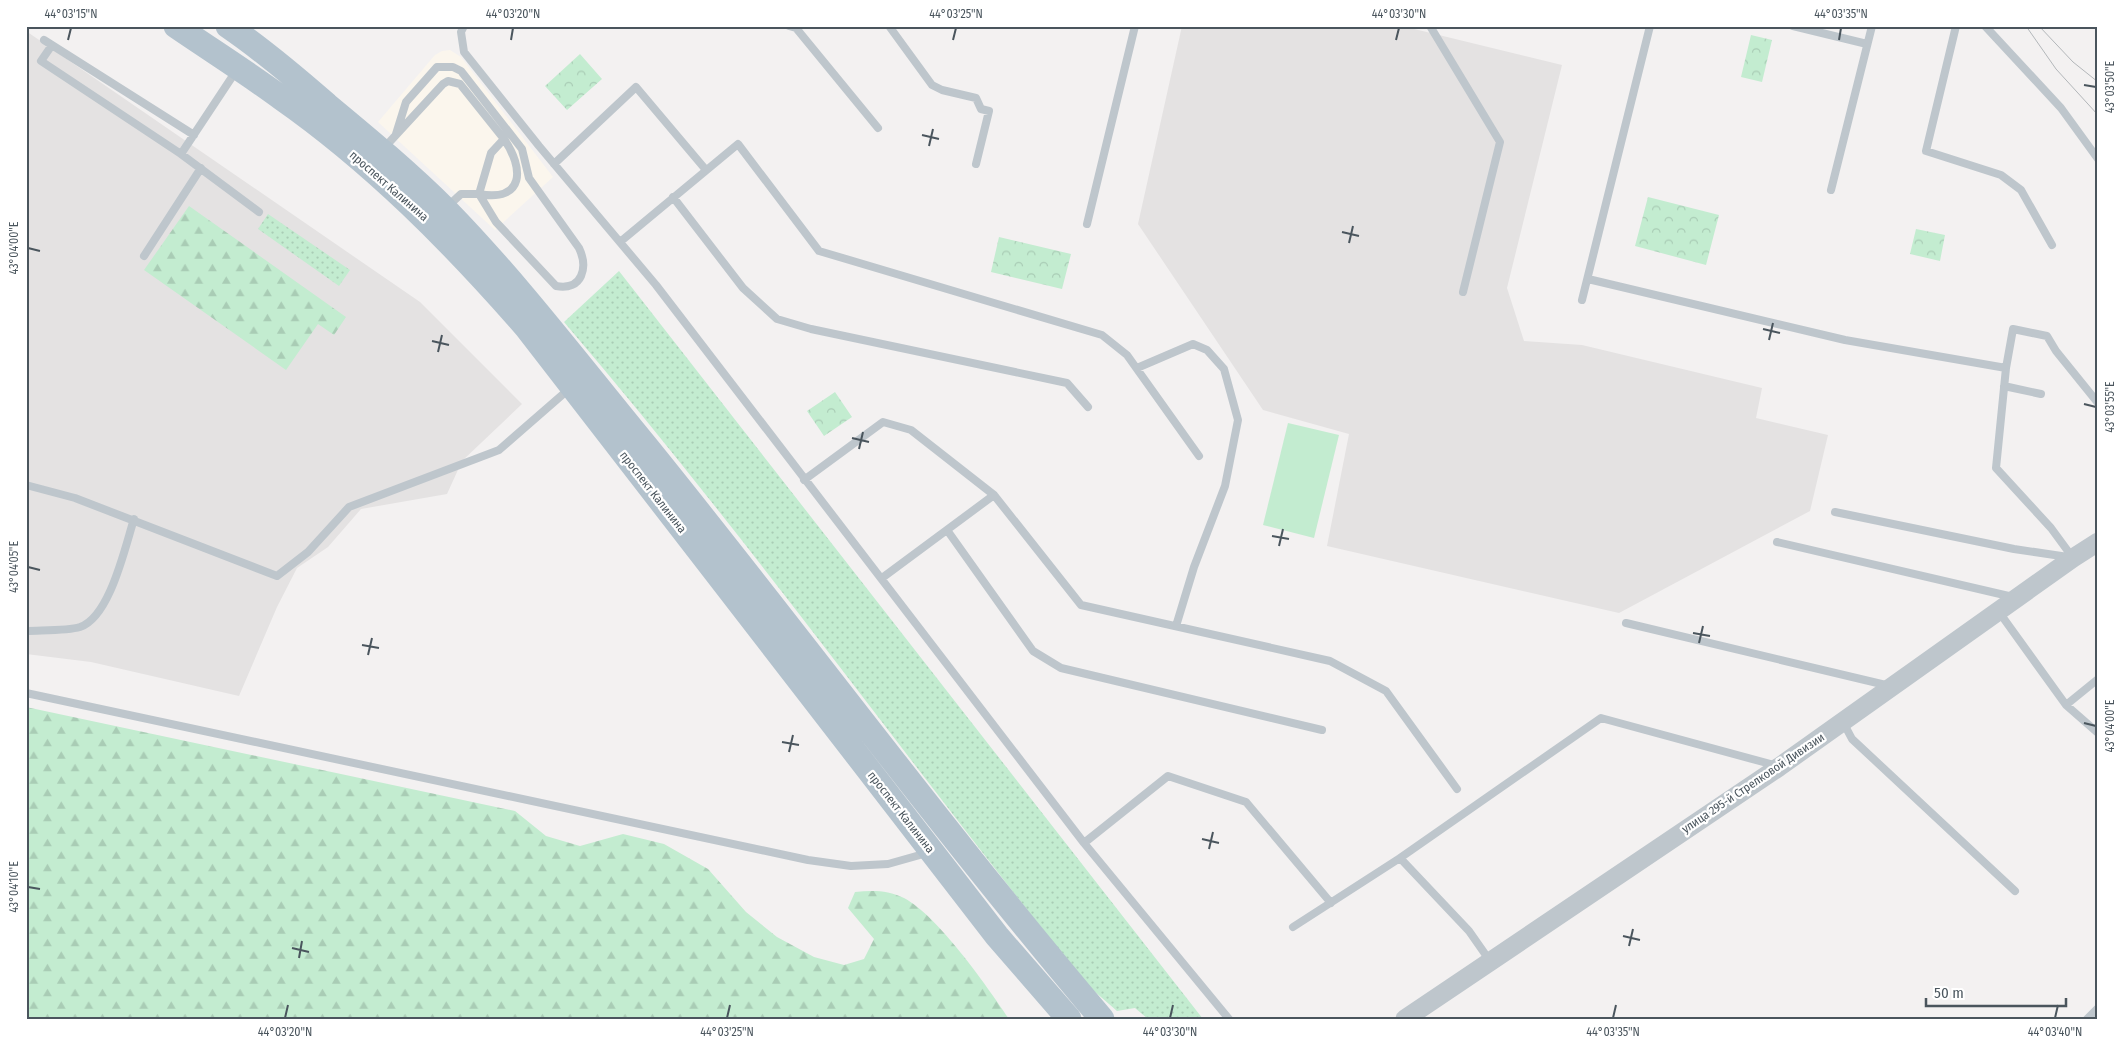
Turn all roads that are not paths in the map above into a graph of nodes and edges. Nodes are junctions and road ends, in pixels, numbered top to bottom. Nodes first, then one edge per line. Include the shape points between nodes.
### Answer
1 (176, 26) edge
2 (228, 26) edge
3 (464, 26) edge
4 (789, 26) edge
5 (889, 26) edge
6 (1135, 26) edge
7 (1430, 26) edge
8 (1650, 26) edge
9 (1793, 26) edge
10 (1872, 26) edge
11 (1956, 26) edge
12 (1985, 26) edge
13 (44, 40) dead end
14 (1867, 44) junction
15 (52, 45) junction
16 (33, 56) dead end
17 (41, 61) junction
18 (238, 69) junction
19 (878, 128) dead end
20 (194, 135) junction
21 (504, 139) junction
22 (389, 142) junction
23 (181, 154) junction
24 (2098, 158) edge
25 (554, 164) junction
26 (976, 164) dead end
27 (201, 168) junction
28 (706, 170) junction
29 (1831, 190) dead end
30 (480, 194) junction
31 (673, 197) junction
32 (445, 209) junction
33 (258, 212) dead end
34 (1087, 224) dead end
35 (620, 242) junction
36 (2052, 245) dead end
37 (144, 256) dead end
38 (1588, 279) junction
39 (1463, 292) dead end
40 (1582, 300) dead end
41 (1137, 368) junction
42 (2006, 368) junction
43 (2004, 386) junction
44 (572, 387) junction
45 (2041, 394) dead end
46 (2098, 403) edge
47 (1088, 407) dead end
48 (1199, 456) dead end
49 (804, 480) junction
50 (26, 485) edge
51 (994, 495) junction
52 (1835, 512) dead end
53 (134, 520) junction
54 (947, 530) junction
55 (1777, 542) dead end
56 (2098, 542) edge
57 (2073, 558) junction
58 (882, 578) junction
59 (2018, 598) junction
60 (1999, 612) junction
61 (1626, 623) dead end
62 (1176, 626) junction
63 (26, 631) edge
64 (2098, 679) edge
65 (1892, 686) junction
66 (26, 693) edge
67 (2066, 706) junction
68 (1843, 722) junction
69 (1322, 730) dead end
70 (2098, 732) edge
71 (1779, 766) junction
72 (1457, 789) dead end
73 (1084, 843) junction
74 (931, 852) junction
75 (1400, 858) junction
76 (2015, 891) dead end
77 (1331, 903) junction
78 (1020, 918) junction
79 (1293, 927) dead end
80 (997, 936) junction
81 (1490, 961) junction
82 (2098, 1008) edge
83 (1069, 1019) edge
84 (1102, 1019) edge
85 (1229, 1019) edge
86 (1406, 1019) edge
87 (2087, 1019) edge

1 - 18 main road, проспект Калинина
2 - 22 main road, проспект Калинина
3 - 25 lane via 461,32 464,52
4 - 19 lane via 796,28
5 - 26 lane via 932,85 976,98 981,109 988,111
6 - 34 lane
7 - 39 lane via 1500,142
8 - 38 lane
9 - 14 lane
10 - 14 lane
11 - 36 lane via 1926,151 2001,175 2021,190
12 - 24 lane via 2061,108
13 - 15 lane
14 - 29 lane
15 - 17 lane
15 - 20 lane
16 - 17 lane
17 - 23 lane
18 - 20 lane
18 - 44 main road, проспект Калинина via 281,97 428,221 527,328
20 - 23 lane
21 - 22 lane via 460,84 448,81
21 - 30 lane via 491,153
21 - 30 lane via 516,160 518,178 514,186 500,195
22 - 30 lane via 406,102 437,67 454,67 461,71 522,149 528,178 579,248 585,261 584,272 579,279 571,285 556,286 496,222
22 - 32 main road, проспект Калинина
23 - 27 lane
25 - 28 lane via 636,87
25 - 35 lane
27 - 33 lane
27 - 37 lane
28 - 31 lane
28 - 41 lane via 738,144 819,251 1102,335 1127,355
30 - 32 lane via 461,194
31 - 35 lane
31 - 47 lane via 744,288 777,319 1067,383
32 - 78 main road, проспект Калинина via 547,324
35 - 49 lane
38 - 40 lane
38 - 42 lane via 1845,340
41 - 48 lane
41 - 62 lane via 1193,344 1207,350 1224,369 1238,420 1225,486 1194,567
42 - 43 lane
42 - 46 lane via 2013,329 2047,336
43 - 45 lane
43 - 57 lane via 1996,468 2051,528
44 - 53 lane via 499,450 349,507 308,552 277,576
44 - 74 main road, проспект Калинина
49 - 51 lane via 883,422 911,430
49 - 58 lane
50 - 53 lane via 75,498
51 - 54 lane
51 - 62 lane via 1081,606
52 - 57 lane
53 - 63 lane via 99,612 80,627
54 - 58 lane
54 - 69 lane via 1033,651 1061,668
55 - 59 lane
56 - 57 street, улица 295-й Стрелковой Дивизии
57 - 59 street, улица 295-й Стрелковой Дивизии
58 - 73 lane
59 - 60 street, улица 295-й Стрелковой Дивизии
60 - 65 street, улица 295-й Стрелковой Дивизии
60 - 67 lane
61 - 65 lane
62 - 72 lane via 1330,661 1386,691
64 - 67 lane
65 - 68 street, улица 295-й Стрелковой Дивизии
66 - 74 lane via 808,860 851,866 888,864
67 - 70 lane
68 - 71 street, улица 295-й Стрелковой Дивизии
68 - 76 lane via 1852,739
71 - 75 lane via 1601,718
71 - 81 street, улица 295-й Стрелковой Дивизии
73 - 77 lane via 1168,776 1246,802
73 - 85 lane
74 - 80 main road, проспект Калинина
75 - 77 lane
75 - 81 lane via 1469,931
77 - 79 lane
78 - 80 main road
78 - 84 main road, проспект Калинина
80 - 83 main road, проспект Калинина
81 - 86 street, улица 295-й Стрелковой Дивизии
82 - 87 lane

